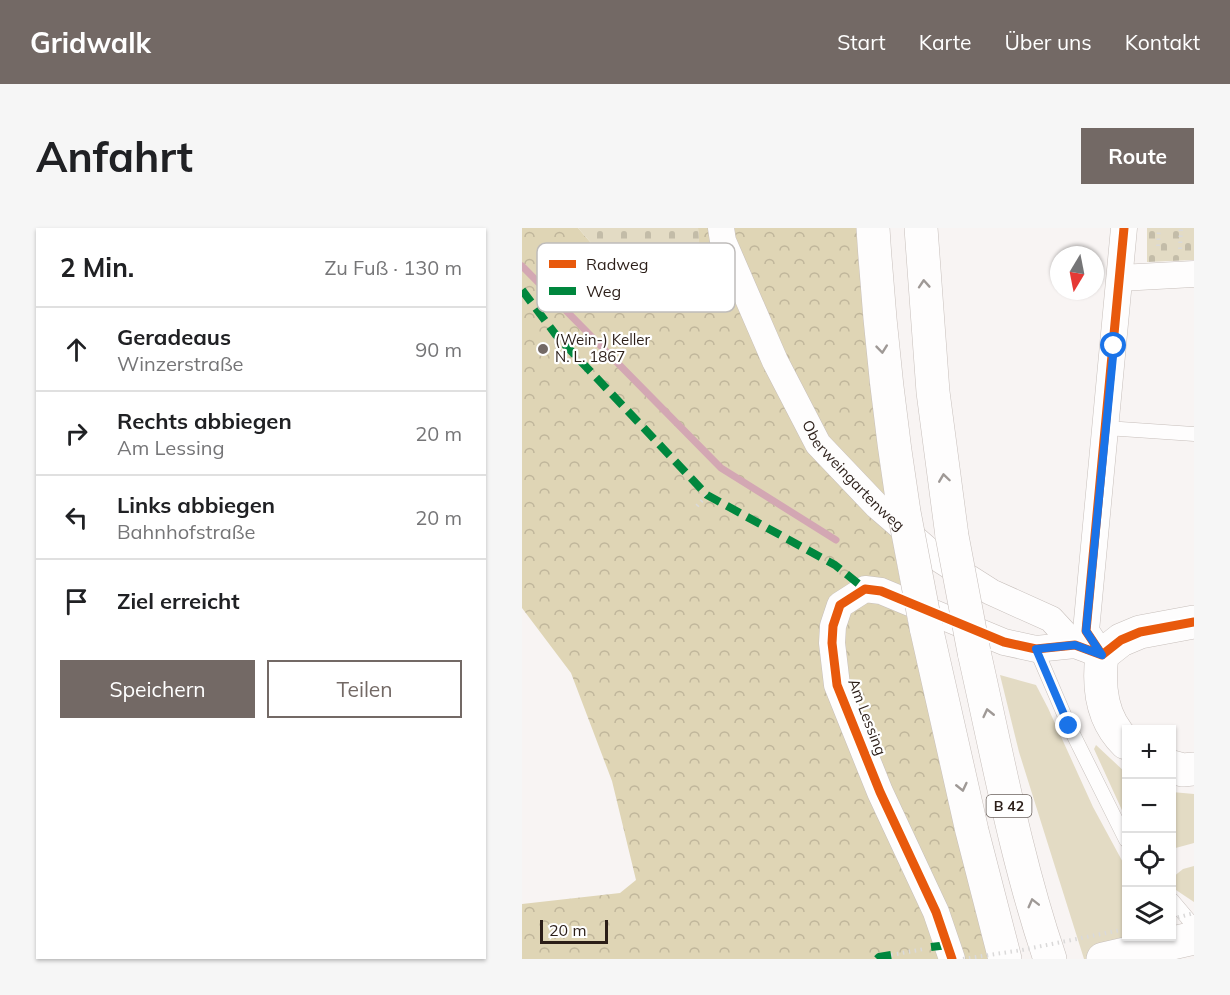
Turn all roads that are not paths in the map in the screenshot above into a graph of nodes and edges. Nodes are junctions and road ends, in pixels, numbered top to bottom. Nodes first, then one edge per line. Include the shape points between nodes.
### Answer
1 (721, 228) edge
2 (873, 228) edge
3 (921, 228) edge
4 (1124, 228) edge
5 (724, 243) edge
6 (735, 269) edge
7 (1194, 274) edge
8 (1120, 278) junction
9 (1106, 428) junction
10 (1194, 434) edge
11 (1194, 622) edge
12 (1036, 649) junction
13 (1088, 650) junction
14 (1122, 738) edge
15 (1176, 768) edge
16 (1194, 769) edge
17 (1122, 833) edge
18 (1176, 905) edge
19 (1194, 926) edge
20 (1194, 938) edge
21 (941, 953) edge
22 (1005, 959) edge
23 (1050, 959) edge
24 (1103, 959) edge

1 - 5 street, Oberweingartenweg
2 -> 22 main road, B 42, bridge via 879,323 904,512 972,831
23 -> 3 main road, B 42, bridge via 1015,832 952,536 932,382
4 - 8 street
6 - 13 street, Oberweingartenweg via 775,361 818,444 877,506 936,557 991,592 1051,619
7 - 8 street
8 - 9 street
9 - 10 lane
9 - 13 street via 1086,631
11 - 13 main road via 1140,632
12 - 13 street, Am Lessing
12 - 17 lane
12 - 21 street, Am Lessing via 1004,642 881,591 865,589 840,605 833,626 837,685 880,792 936,912
13 - 14 main road via 1100,671 1107,718
15 - 16 main road
18 - 19 lane
20 - 24 main road

